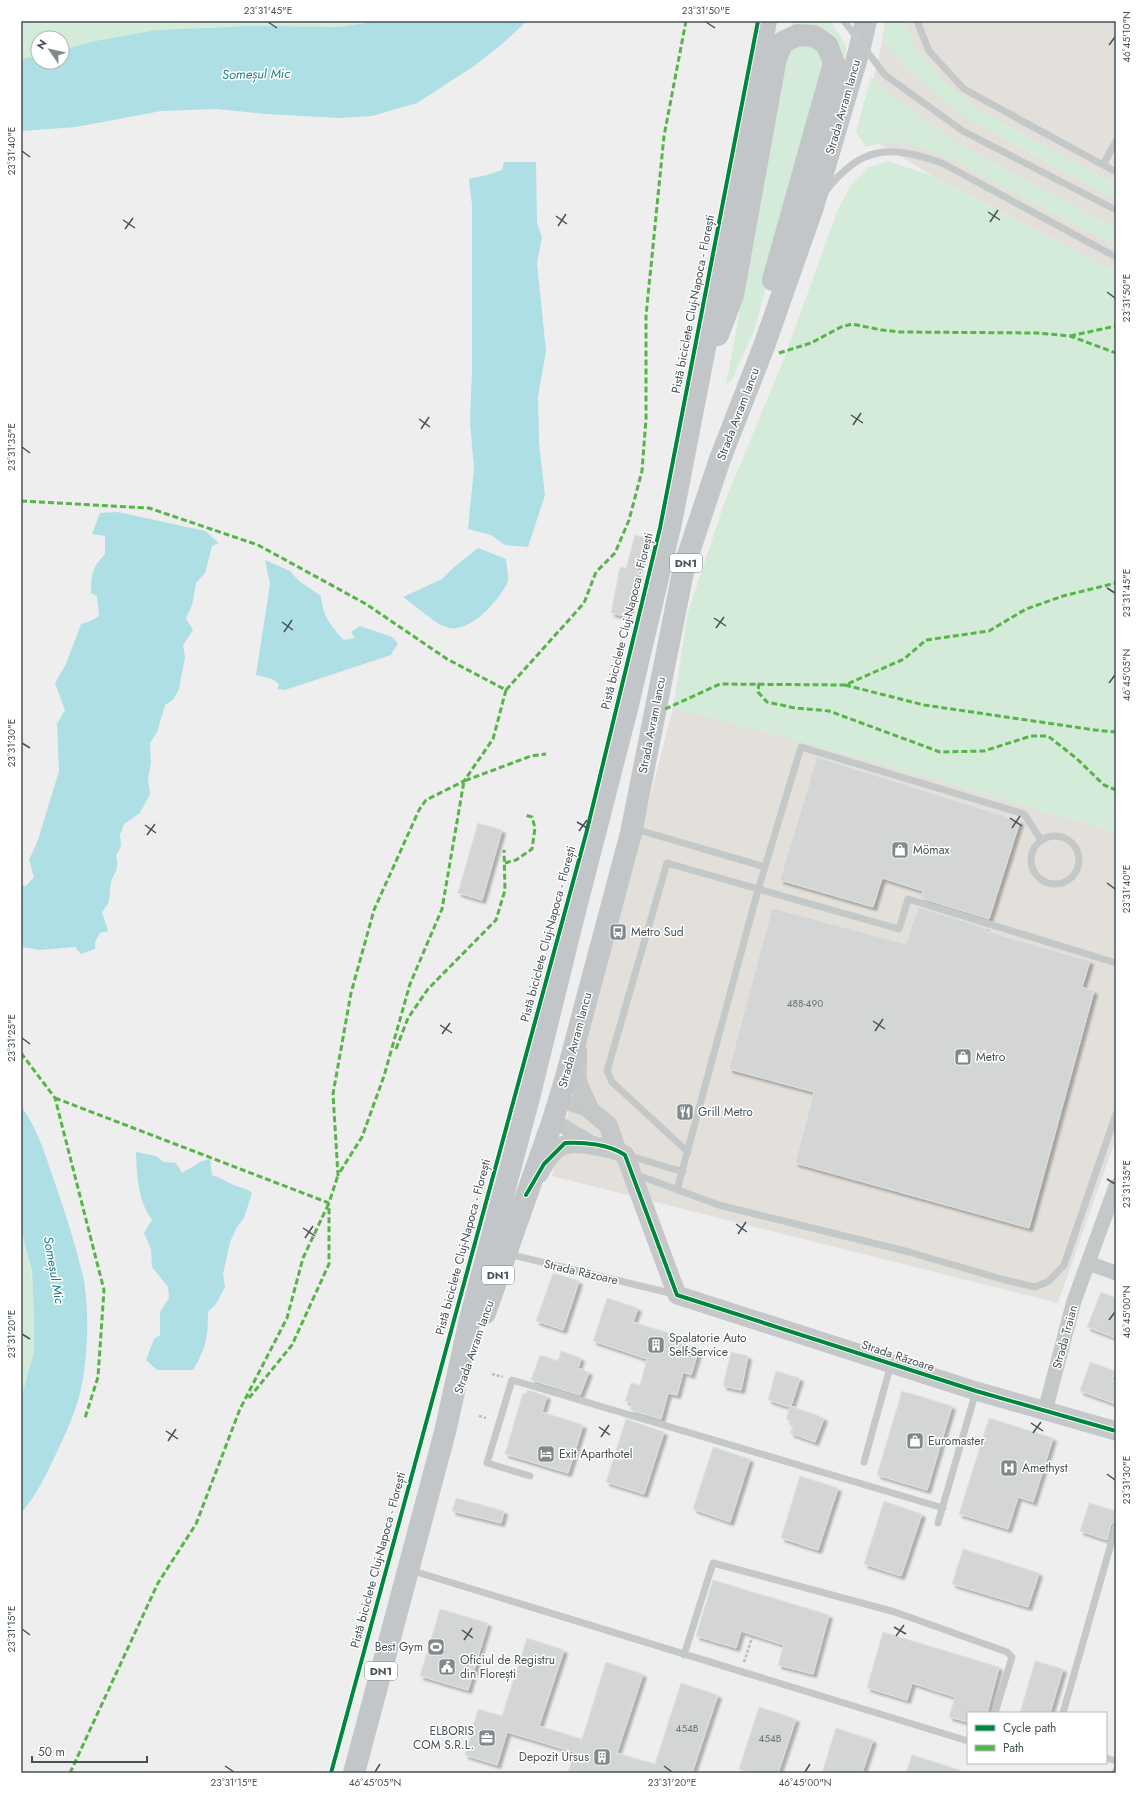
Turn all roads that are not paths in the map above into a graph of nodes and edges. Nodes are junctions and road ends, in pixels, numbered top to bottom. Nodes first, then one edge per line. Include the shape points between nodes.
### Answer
1 (766, 21) edge
2 (844, 21) edge
3 (866, 21) edge
4 (917, 21) edge
5 (1116, 141) edge
6 (1103, 165) junction
7 (1116, 172) edge
8 (813, 207) junction
9 (1116, 210) edge
10 (1116, 256) edge
11 (764, 346) junction
12 (698, 387) junction
13 (632, 828) junction
14 (1041, 840) junction
15 (765, 867) junction
16 (758, 890) junction
17 (1116, 962) edge
18 (578, 1029) junction
19 (556, 1110) junction
20 (590, 1110) junction
21 (1116, 1114) edge
22 (595, 1146) junction
23 (621, 1152) junction
24 (688, 1152) junction
25 (683, 1172) junction
26 (1116, 1186) edge
27 (678, 1190) junction
28 (526, 1195) junction
29 (506, 1254) junction
30 (1088, 1263) junction
31 (1116, 1273) edge
32 (676, 1295) junction
33 (891, 1364) junction
34 (976, 1391) junction
35 (1045, 1411) junction
36 (1116, 1431) edge
37 (445, 1432) junction
38 (864, 1462) dead end
39 (530, 1476) dead end
40 (943, 1508) junction
41 (938, 1523) dead end
42 (1116, 1526) edge
43 (408, 1569) junction
44 (684, 1655) junction
45 (995, 1712) edge
46 (1063, 1712) edge
47 (967, 1741) edge
48 (354, 1773) edge

1 - 12 main road, Strada Avram Iancu / DN1
2 - 9 lane, bridge via 885,75 963,131
3 - 8 main road, Strada Avram Iancu / DN1
4 - 6 lane via 928,51 964,89
5 - 6 lane
6 - 7 lane
8 - 10 lane via 850,164 878,152 904,152 942,163
8 - 11 main road, Strada Avram Iancu / DN1
11 - 12 main road via 770,294 834,63 827,45 814,36 798,34 783,42 776,58 733,295
11 - 13 main road, Strada Avram Iancu / DN1 via 720,459 684,567
12 - 37 main road, Strada Avram Iancu / DN1 via 671,523 626,713 529,1098 470,1319
13 - 15 lane
13 - 18 main road, Strada Avram Iancu / DN1
14 - 14 lane via 1032,852 1032,868 1048,883 1063,883 1076,872 1079,865 1078,852 1071,842 1064,838 1048,836
14 - 15 lane via 1024,814 801,747
15 - 16 lane
16 - 17 lane via 899,929 908,899
16 - 24 lane
16 - 24 lane via 667,863 607,1070 612,1082
18 - 19 main road, Strada Avram Iancu / DN1
18 - 20 street via 576,1076
19 - 20 street
19 - 22 street
19 - 28 main road, Strada Avram Iancu / DN1
20 - 23 street via 608,1125
21 - 27 lane via 1064,1265 1049,1281 1036,1287 720,1205
22 - 23 street
22 - 28 street via 580,1142 565,1143 544,1164
23 - 25 lane
23 - 27 lane via 640,1176
23 - 32 street
24 - 25 lane
25 - 27 lane
26 - 30 street, Strada Traian
28 - 29 main road, Strada Avram Iancu / DN1
29 - 32 lane, Strada Răzoare
29 - 37 main road, Strada Avram Iancu / DN1
30 - 31 street
30 - 35 street, Strada Traian via 1074,1301
32 - 33 street, Strada Răzoare
33 - 34 street, Strada Răzoare
33 - 38 lane
34 - 35 street, Strada Răzoare
34 - 40 lane
35 - 36 street, Strada Răzoare
37 - 43 main road, Strada Avram Iancu / DN1
39 - 40 lane via 487,1463 512,1380
40 - 41 lane
42 - 46 lane
43 - 44 lane
43 - 48 main road, Strada Avram Iancu / DN1
44 - 45 lane via 713,1563 895,1612 1007,1652 1012,1657
44 - 47 lane

